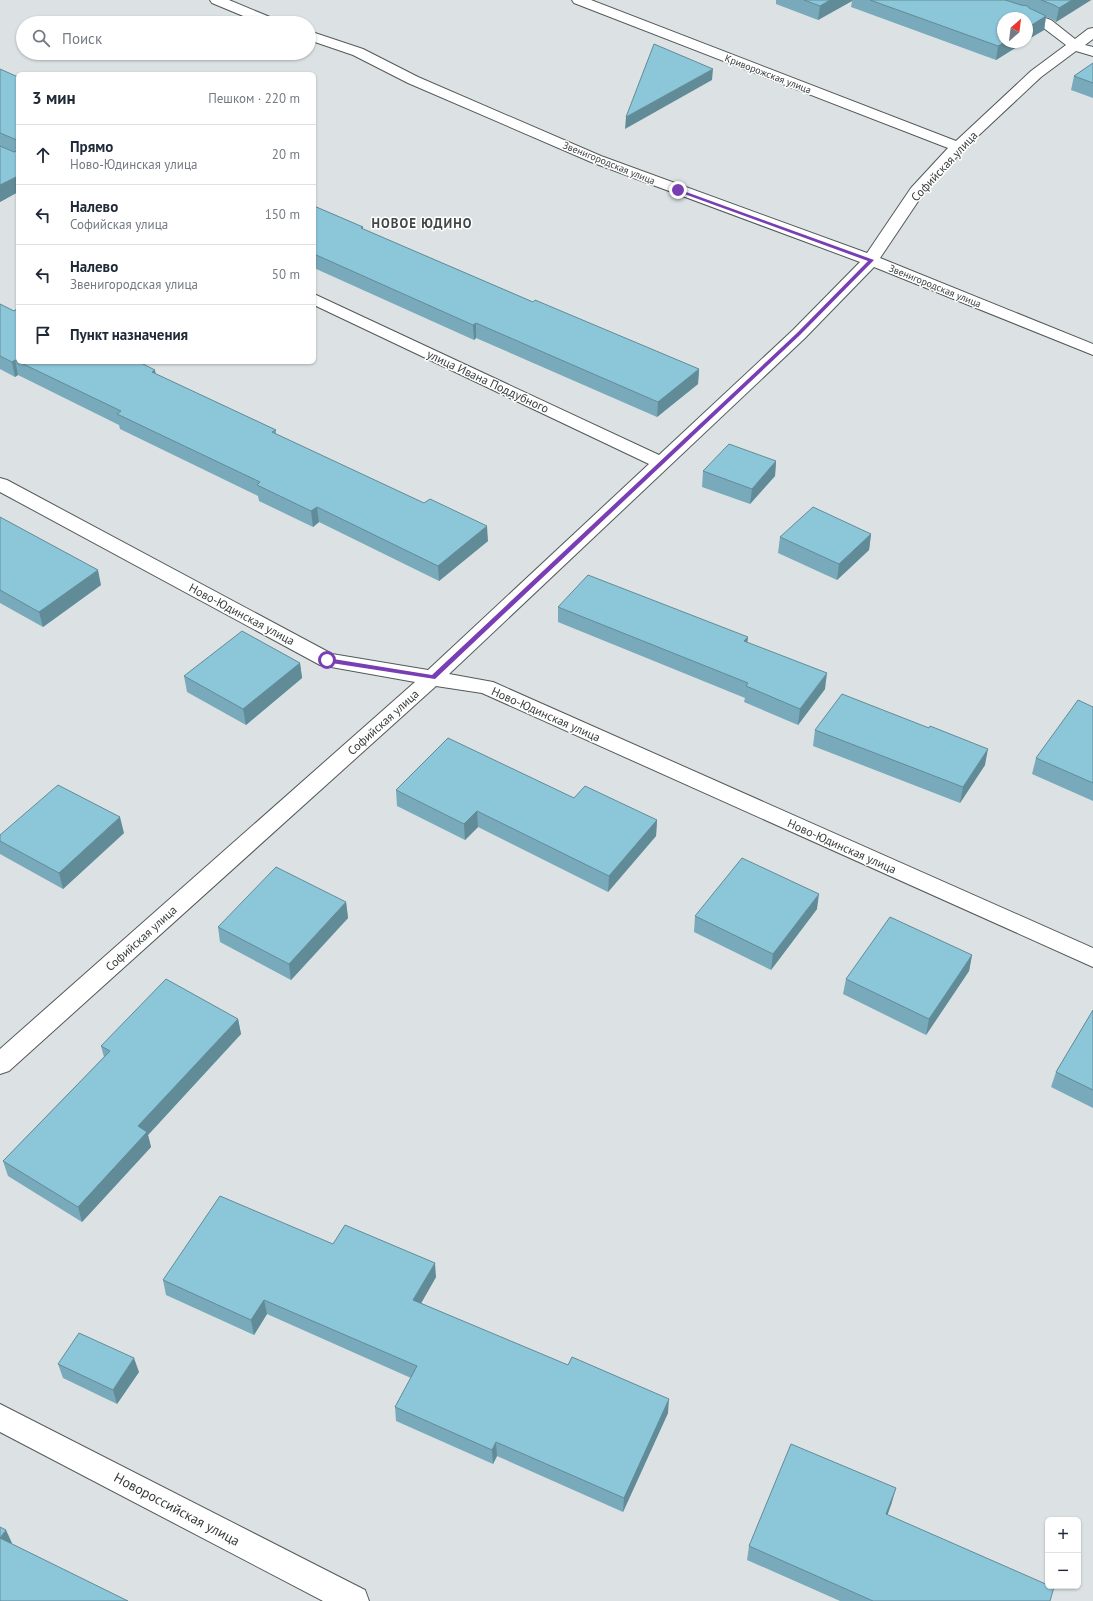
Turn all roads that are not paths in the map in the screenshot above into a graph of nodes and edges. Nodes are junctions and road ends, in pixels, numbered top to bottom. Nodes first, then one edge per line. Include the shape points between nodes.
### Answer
1 (217, 0) edge
2 (579, 0) edge
3 (982, 0) edge
4 (255, 16) edge
5 (1093, 32) edge
6 (316, 37) edge
7 (1075, 46) junction
8 (1093, 52) edge
9 (958, 148) junction
10 (871, 260) junction
11 (316, 300) edge
12 (1093, 350) edge
13 (661, 463) junction
14 (0, 484) edge
15 (433, 677) junction
16 (1093, 958) edge
17 (0, 1064) edge
18 (0, 1416) edge
19 (354, 1601) edge

1 - 4 street
2 - 9 street, Криворожская улица
3 - 7 street via 1046,24
5 - 7 street, Софийская улица
6 - 10 street, Звенигородская улица via 358,52 413,80 596,158
7 - 8 street
7 - 9 street, Софийская улица via 1036,74
9 - 10 street, Софийская улица via 917,190
10 - 12 street, Звенигородская улица
10 - 13 street, Софийская улица via 799,334
11 - 13 street, улица Ивана Поддубного
13 - 15 street, Софийская улица
14 - 15 street, Ново-Юдинская улица via 327,660
15 - 16 street, Ново-Юдинская улица via 486,687
15 - 17 street, Софийская улица
18 - 19 street, Новороссийская улица

